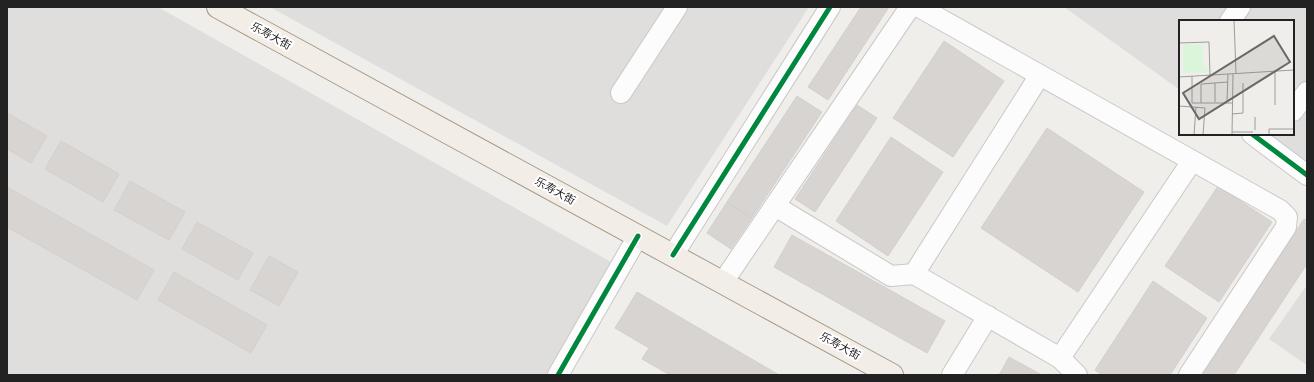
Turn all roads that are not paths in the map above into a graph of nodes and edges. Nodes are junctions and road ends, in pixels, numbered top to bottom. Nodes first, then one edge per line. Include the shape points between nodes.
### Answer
1 (218, 7) edge
2 (677, 7) edge
3 (830, 7) edge
4 (910, 7) edge
5 (919, 7) edge
6 (1240, 7) edge
7 (1231, 20) edge
8 (1040, 75) junction
9 (1307, 92) edge
10 (622, 93) dead end
11 (1294, 110) edge
12 (1265, 138) edge
13 (1192, 161) junction
14 (1307, 175) edge
15 (775, 206) junction
16 (638, 236) junction
17 (673, 255) junction
18 (914, 274) junction
19 (723, 282) junction
20 (988, 316) junction
21 (1060, 358) junction
22 (558, 375) edge
23 (892, 375) edge
24 (952, 375) edge
25 (1077, 375) edge
26 (1189, 375) edge

1 - 16 main road, 乐寿大街
2 - 10 street
3 - 17 street
4 - 15 street
5 - 8 street
6 - 7 street
8 - 13 street
8 - 18 street
9 - 11 street
12 - 14 street
13 - 21 street
13 - 26 street via 1280,210 1286,217 1286,227
15 - 18 street via 891,276
15 - 19 street
16 - 17 main road, 乐寿大街
16 - 22 street
17 - 19 main road, 乐寿大街
18 - 20 street
19 - 23 main road, 乐寿大街
20 - 21 street
20 - 24 street
21 - 25 street

